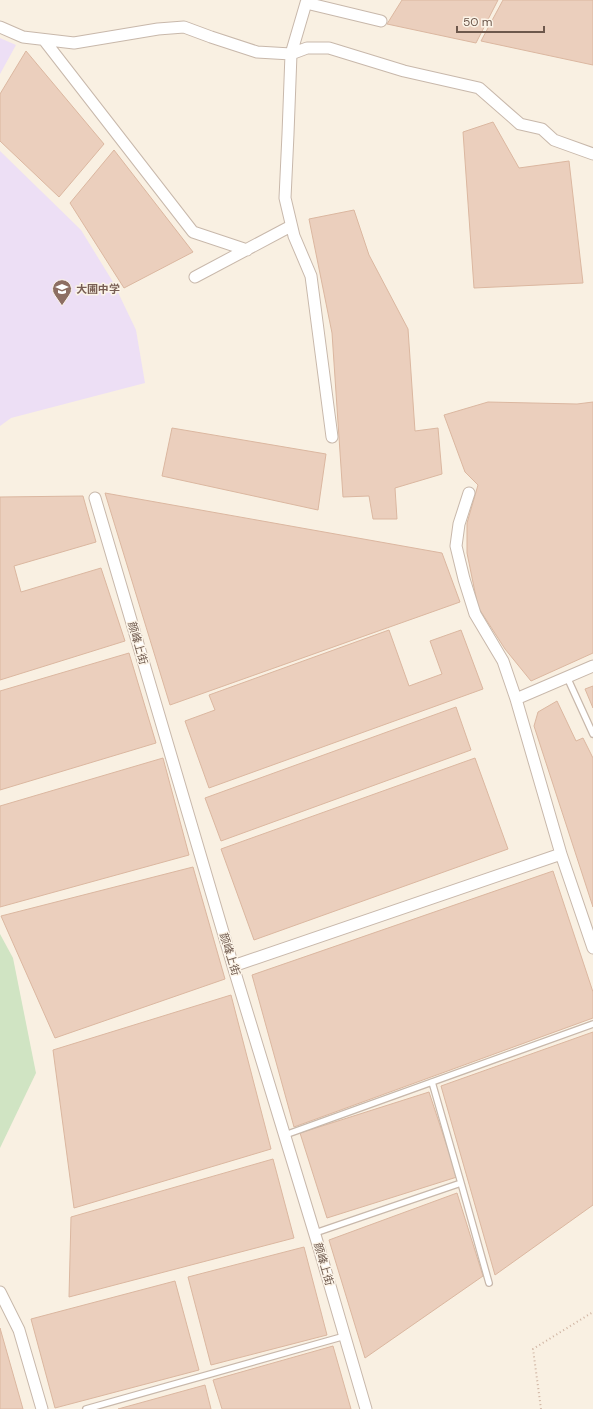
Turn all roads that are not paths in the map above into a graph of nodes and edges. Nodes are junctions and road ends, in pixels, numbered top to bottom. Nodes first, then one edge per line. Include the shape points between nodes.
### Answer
1 (381, 21) dead end
2 (0, 27) edge
3 (44, 40) junction
4 (291, 54) junction
5 (593, 154) edge
6 (291, 226) junction
7 (247, 250) junction
8 (195, 277) dead end
9 (332, 437) dead end
10 (469, 493) dead end
11 (95, 498) dead end
12 (593, 666) edge
13 (567, 677) junction
14 (516, 699) junction
15 (593, 734) edge
16 (561, 854) junction
17 (591, 936) edge
18 (593, 948) edge
19 (233, 966) junction
20 (593, 1024) edge
21 (432, 1082) junction
22 (285, 1135) junction
23 (461, 1183) junction
24 (315, 1233) junction
25 (488, 1283) dead end
26 (0, 1292) edge
27 (345, 1336) junction
28 (42, 1409) edge
29 (86, 1409) edge
30 (366, 1409) edge

1 - 4 street via 306,3
2 - 3 street via 23,37
3 - 4 street via 74,43 184,27 257,52
3 - 7 street via 193,232
4 - 5 street via 307,48 329,48 404,71 480,88 520,124 542,129 554,140
4 - 6 street via 285,198
6 - 7 street
6 - 9 street via 311,276
7 - 8 street
10 - 14 street via 459,524 456,546 475,614 503,661
11 - 19 street, 颜峰上街
12 - 13 street
13 - 14 street
13 - 15 lane
14 - 16 street
16 - 17 street
16 - 19 street
17 - 18 street
19 - 22 street, 颜峰上街
20 - 21 lane
21 - 22 lane
21 - 23 lane
22 - 24 street, 颜峰上街
23 - 24 lane
23 - 25 lane
24 - 27 street, 颜峰上街
26 - 28 street via 19,1330
27 - 29 lane
27 - 30 street, 颜峰上街

